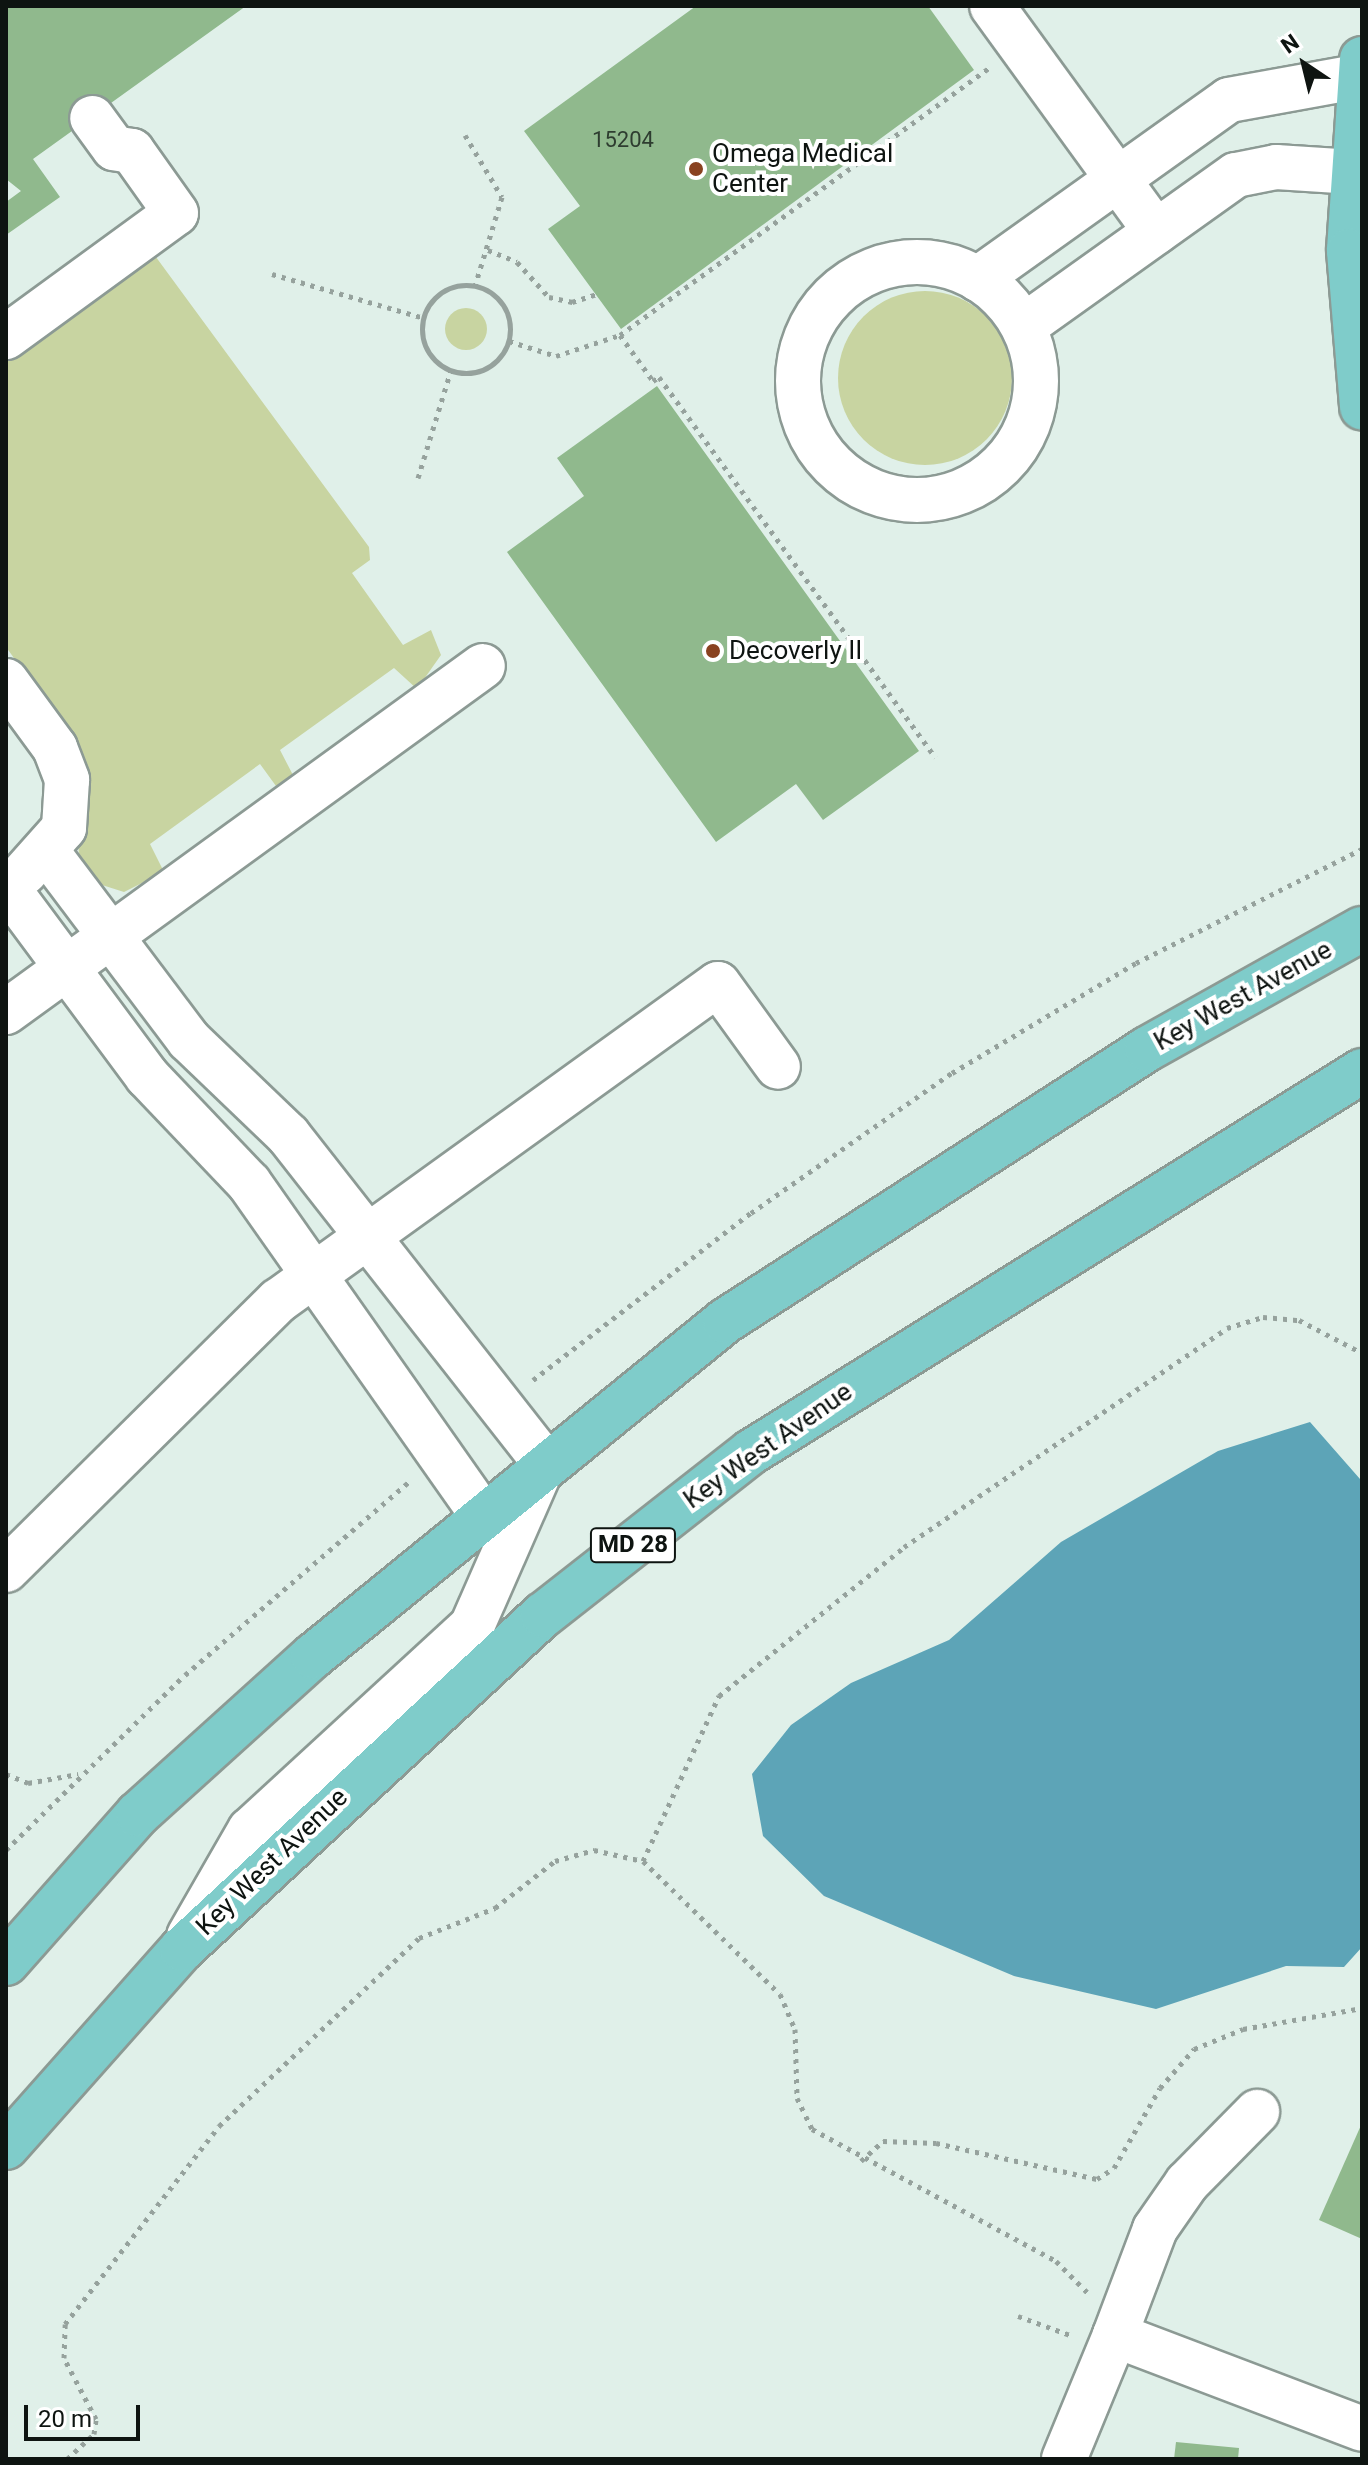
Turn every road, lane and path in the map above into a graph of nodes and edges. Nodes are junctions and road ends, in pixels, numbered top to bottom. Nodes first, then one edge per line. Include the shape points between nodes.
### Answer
1 (992, 6) edge
2 (997, 62) dead end
3 (1361, 67) edge
4 (103, 109) dead end
5 (465, 135) dead end
6 (1354, 172) junction
7 (1117, 176) junction
8 (1156, 232) junction
9 (488, 250) junction
10 (272, 274) dead end
11 (978, 279) junction
12 (475, 286) junction
13 (596, 294) dead end
14 (424, 318) junction
15 (1024, 326) junction
16 (620, 335) junction
17 (6, 337) edge
18 (509, 341) junction
19 (451, 370) junction
20 (1362, 407) edge
21 (418, 478) dead end
22 (483, 666) dead end
23 (6, 681) edge
24 (935, 757) dead end
25 (1362, 849) edge
26 (48, 853) junction
27 (6, 884) edge
28 (1356, 928) edge
29 (110, 937) junction
30 (66, 969) junction
31 (6, 1012) edge
32 (778, 1067) dead end
33 (1362, 1071) edge
34 (366, 1235) junction
35 (313, 1274) junction
36 (1362, 1353) edge
37 (501, 1406) junction
38 (440, 1454) junction
39 (544, 1462) junction
40 (481, 1513) junction
41 (6, 1570) edge
42 (83, 1772) junction
43 (6, 1774) edge
44 (6, 1850) edge
45 (643, 1861) junction
46 (182, 1949) junction
47 (6, 1963) edge
48 (1362, 2008) edge
49 (1257, 2112) dead end
50 (6, 2147) edge
51 (861, 2161) junction
52 (1090, 2300) dead end
53 (1018, 2316) dead end
54 (1095, 2330) junction
55 (1362, 2429) edge
56 (67, 2459) edge
57 (1064, 2459) edge

1 - 7 lane
2 - 16 path
3 - 6 main road
3 - 7 lane via 1229,100
4 - 17 lane via 136,132 132,151 176,213
5 - 9 path via 502,197
6 - 8 lane via 1260,168 1236,175
6 - 20 main road via 1352,343
7 - 8 lane
7 - 11 lane
8 - 15 lane
9 - 12 path
9 - 13 path via 517,262 549,297 572,302
10 - 14 path
11 - 15 lane
11 - 15 lane via 928,262 889,265 850,282 823,307 804,343 798,383 807,428 829,463 858,486 922,501 962,493 998,470 1024,435 1036,399 1036,363
12 - 14 path via 445,290
12 - 18 path via 507,311
14 - 19 path via 429,353
16 - 18 path via 556,356
16 - 24 path via 653,381 659,377
18 - 19 path via 480,371
19 - 21 path
22 - 29 lane
23 - 26 lane via 55,748 67,780 64,828
25 - 37 path via 1136,963 952,1073 751,1213
26 - 27 lane
26 - 29 lane
27 - 30 lane
28 - 39 main road, Key West Avenue via 1147,1049 725,1321
29 - 30 lane
29 - 34 lane via 189,1040 288,1135
30 - 31 lane
30 - 35 lane via 147,1076 249,1183
32 - 34 lane via 718,984
33 - 46 main road, Key West Avenue / MD 28 via 751,1452 543,1615
34 - 35 lane
34 - 37 lane
35 - 38 lane
35 - 41 lane
36 - 45 path via 1299,1320 1263,1317 1227,1328 904,1547 719,1696
37 - 39 lane
38 - 40 lane
38 - 42 path
39 - 40 main road, Key West Avenue
39 - 46 lane via 472,1626 250,1830
40 - 47 main road, Key West Avenue via 138,1814
42 - 43 path via 28,1783
42 - 44 path
45 - 51 path via 780,1994 795,2029 803,2116 827,2142
45 - 56 path via 614,1851 575,1853 495,1908 433,1928 219,2126 65,2324 64,2358 96,2419 94,2434
46 - 50 main road, Key West Avenue / MD 28
48 - 51 path via 1243,2029 1194,2049 1160,2088 1114,2168 1097,2179 936,2143 883,2141
49 - 54 lane via 1187,2183
51 - 52 path via 1056,2261
53 - 54 path via 1071,2336
54 - 55 lane
54 - 57 lane

